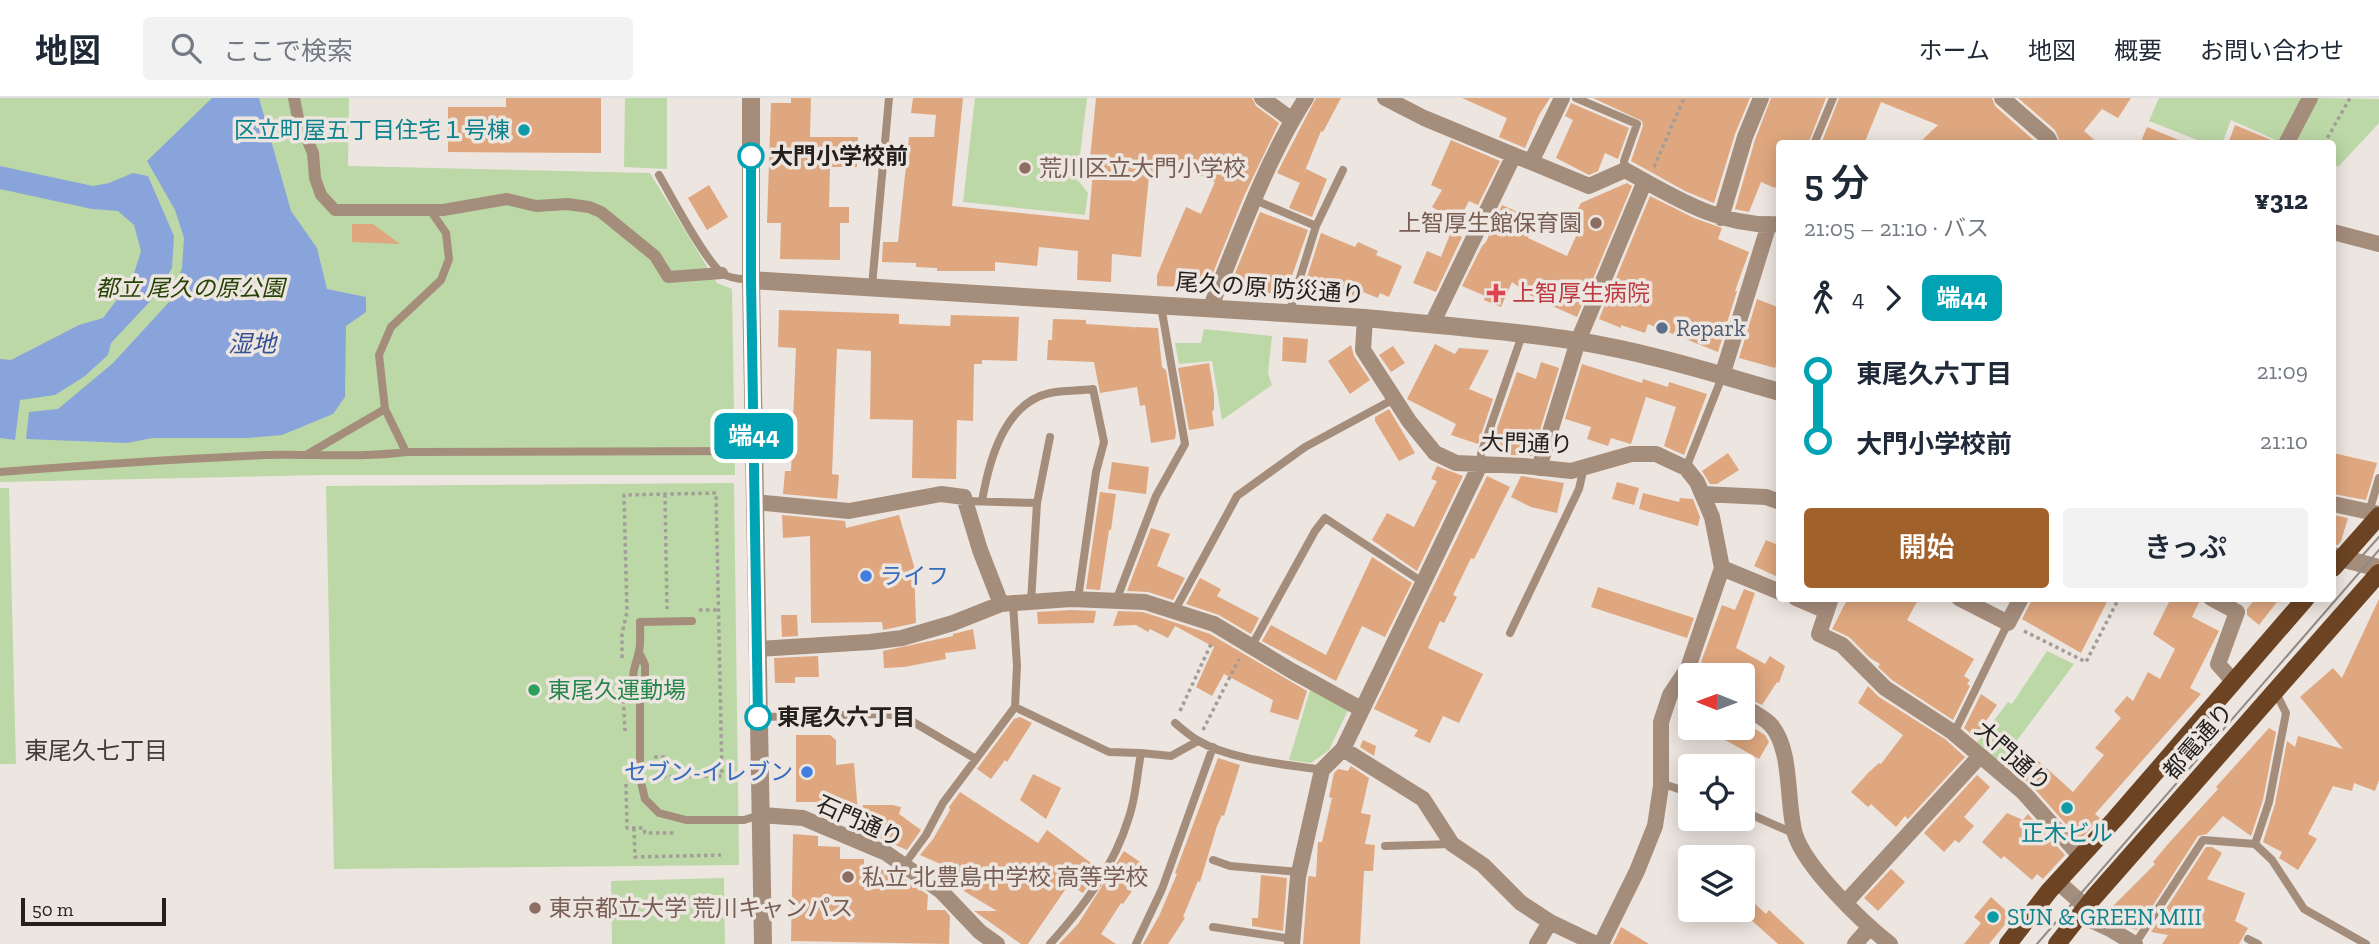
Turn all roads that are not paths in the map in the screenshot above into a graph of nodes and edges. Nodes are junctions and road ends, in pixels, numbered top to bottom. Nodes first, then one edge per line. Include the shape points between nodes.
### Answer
1 (294, 98) edge
2 (751, 98) edge
3 (889, 98) edge
4 (1262, 98) edge
5 (1306, 98) edge
6 (1385, 98) edge
7 (1562, 98) edge
8 (1576, 98) edge
9 (1761, 98) edge
10 (1833, 98) edge
11 (2002, 98) edge
12 (2310, 98) edge
13 (1292, 120) junction
14 (1816, 140) edge
15 (2049, 140) edge
16 (2288, 140) edge
17 (1514, 155) junction
18 (1531, 162) junction
19 (1343, 170) dead end
20 (1625, 170) junction
21 (659, 175) dead end
22 (1646, 182) junction
23 (1255, 200) junction
24 (430, 210) junction
25 (1720, 218) junction
26 (1774, 224) edge
27 (1316, 226) junction
28 (2336, 233) edge
29 (2379, 244) edge
30 (722, 273) junction
31 (751, 280) junction
32 (872, 286) junction
33 (1161, 305) junction
34 (1210, 309) junction
35 (1289, 313) junction
36 (1365, 318) junction
37 (1432, 324) junction
38 (1522, 335) junction
39 (1578, 341) junction
40 (1722, 376) junction
41 (1776, 391) edge
42 (1394, 399) junction
43 (385, 408) junction
44 (1050, 437) dead end
45 (754, 451) junction
46 (406, 452) junction
47 (304, 455) junction
48 (1480, 465) junction
49 (1584, 467) junction
50 (1539, 468) junction
51 (1686, 468) junction
52 (0, 472) edge
53 (2379, 478) edge
54 (1702, 494) junction
55 (1776, 500) edge
56 (965, 501) junction
57 (982, 501) junction
58 (754, 502) junction
59 (1037, 503) junction
60 (2336, 505) edge
61 (2376, 514) edge
62 (2336, 561) edge
63 (1722, 568) junction
64 (2379, 571) edge
65 (1424, 583) junction
66 (1776, 590) edge
67 (1079, 599) junction
68 (1116, 601) junction
69 (1031, 602) junction
70 (1967, 602) edge
71 (2019, 602) edge
72 (2218, 602) edge
73 (2303, 602) edge
74 (1007, 603) junction
75 (1829, 605) edge
76 (1175, 610) junction
77 (692, 621) dead end
78 (2008, 623) junction
79 (1510, 633) dead end
80 (1249, 645) junction
81 (757, 649) junction
82 (1696, 663) edge
83 (2234, 682) junction
84 (1678, 687) edge
85 (2275, 691) junction
86 (1015, 708) junction
87 (1361, 709) junction
88 (1755, 714) edge
89 (758, 717) junction
90 (1175, 723) road end
91 (1954, 733) junction
92 (1198, 740) junction
93 (1213, 747) junction
94 (1343, 749) junction
95 (1141, 753) junction
96 (1980, 756) junction
97 (976, 759) junction
98 (1322, 770) junction
99 (1661, 783) junction
100 (1678, 789) edge
101 (760, 815) junction
102 (1755, 816) edge
103 (1796, 835) junction
104 (1452, 844) junction
105 (2255, 844) junction
106 (1385, 846) dead end
107 (2081, 856) junction
108 (1213, 860) dead end
109 (904, 865) junction
110 (1299, 873) junction
111 (2058, 881) junction
112 (1846, 902) junction
113 (2083, 911) junction
114 (1550, 922) junction
115 (1213, 926) dead end
116 (1870, 928) junction
117 (2248, 939) dead end
118 (1292, 941) edge
119 (763, 944) edge
120 (996, 944) edge
121 (1050, 944) edge
122 (1136, 944) edge
123 (1537, 944) edge
124 (1596, 944) edge
125 (1601, 944) edge
126 (1855, 944) edge
127 (1890, 944) edge
128 (2008, 944) edge
129 (2057, 944) edge
130 (2135, 944) edge
131 (2258, 944) edge
132 (2366, 944) edge

1 - 24 street via 313,153 321,195 335,210
2 - 31 street
3 - 32 lane
4 - 13 street
5 - 13 street
6 - 17 street
7 - 18 street
8 - 20 lane via 1637,124
9 - 25 street
10 - 14 lane
11 - 15 street
12 - 16 street
13 - 23 street
17 - 18 street
17 - 37 street
18 - 20 street via 1589,186
19 - 27 lane
20 - 22 street
21 - 30 lane
22 - 25 street
22 - 39 street
23 - 27 lane
23 - 34 street
24 - 30 street via 507,199 536,206 589,207 655,256 667,277
24 - 43 lane via 446,233 449,259 441,280 391,327 379,355
25 - 26 street
26 - 40 street
27 - 35 lane
28 - 29 street
30 - 31 lane
31 - 32 street, 尾久の原 防災通り
31 - 45 street
32 - 33 street, 尾久の原 防災通り
33 - 34 street, 尾久の原 防災通り
33 - 68 lane via 1185,444 1156,496
34 - 35 street, 尾久の原 防災通り
35 - 36 street, 尾久の原 防災通り
36 - 37 street, 尾久の原 防災通り
36 - 42 street, 大門通り via 1363,350
37 - 38 street, 尾久の原 防災通り
38 - 39 street, 尾久の原 防災通り
38 - 48 lane
39 - 40 street, 尾久の原 防災通り
39 - 50 street
40 - 41 street, 尾久の原 防災通り
40 - 51 lane
42 - 48 street, 大門通り via 1435,453 1456,463
42 - 76 lane via 1305,447 1237,496
43 - 46 lane
43 - 47 lane
44 - 59 lane
45 - 46 lane
45 - 58 street
46 - 47 lane
47 - 52 lane
48 - 50 street, 大門通り
48 - 65 street
49 - 50 street, 大門通り via 1571,471
49 - 51 street, 大門通り via 1631,454 1656,454
49 - 79 lane via 1579,489
51 - 54 street
53 - 61 lane
54 - 55 street
54 - 63 street via 1712,517
56 - 57 lane
56 - 58 street via 964,497 941,494 849,511
56 - 74 street via 980,550
57 - 59 lane
57 - 67 lane via 993,456 1011,419 1028,402 1049,393 1093,389 1104,442
58 - 81 street
59 - 69 lane
60 - 61 street
61 - 62 main road
62 - 64 street
63 - 66 street
63 - 82 street
64 - 85 main road, 都電通り
65 - 80 lane via 1325,518
65 - 87 street
67 - 68 street
67 - 69 street
68 - 76 street
69 - 74 street
70 - 78 street
71 - 78 street
72 - 83 street via 2236,612 2218,664
73 - 83 main road, 都電通り
74 - 81 street via 902,638
74 - 86 lane via 1017,666
75 - 91 street, 大門通り via 1819,634 1842,645 1885,688
76 - 80 street
77 - 101 lane via 640,622 639,652 645,665 640,694 640,778 645,799 659,813 686,820 744,820
78 - 91 lane
80 - 87 street
81 - 89 street
83 - 107 main road, 都電通り
84 - 99 street via 1670,695 1661,722
85 - 105 lane via 2286,713 2269,802
85 - 113 main road, 都電通り
86 - 95 lane via 1109,752
86 - 97 lane
87 - 94 street
88 - 103 street via 1771,725 1784,750
89 - 97 lane via 903,716
89 - 101 street
90 - 92 lane
91 - 96 street, 大門通り
92 - 93 lane
92 - 95 lane via 1171,756
93 - 98 lane
93 - 122 lane via 1162,890
94 - 98 street
94 - 104 street via 1423,799
95 - 121 lane via 1130,816 1108,870
96 - 107 street, 大門通り via 2023,792
96 - 112 street
97 - 109 lane
98 - 110 street
99 - 100 lane
99 - 125 street via 1655,825
101 - 109 street, 石門通り via 803,818
101 - 119 street
102 - 103 lane
103 - 112 street via 1806,858
104 - 106 lane
104 - 114 street
105 - 130 lane via 2203,840
105 - 132 lane via 2272,860 2304,909
107 - 111 main road, 都電通り
108 - 110 lane
109 - 120 street, 石門通り via 941,891
110 - 118 street
111 - 113 street
111 - 128 main road, 都電通り
112 - 116 street
113 - 129 main road, 都電通り
113 - 130 street
114 - 123 street
114 - 124 street
115 - 118 lane
116 - 126 street
116 - 127 street
117 - 131 lane

